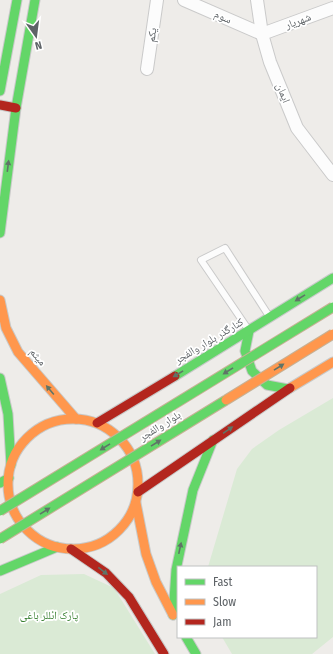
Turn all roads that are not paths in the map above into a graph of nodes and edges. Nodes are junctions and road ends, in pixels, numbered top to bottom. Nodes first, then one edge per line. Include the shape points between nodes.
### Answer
1 (17, 0) edge
2 (35, 0) edge
3 (157, 0) edge
4 (184, 0) edge
5 (257, 0) edge
6 (333, 8) edge
7 (262, 34) junction
8 (147, 69) dead end
9 (0, 92) edge
10 (0, 105) edge
11 (16, 108) junction
12 (333, 175) edge
13 (0, 233) edge
14 (333, 278) edge
15 (0, 300) edge
16 (333, 307) edge
17 (270, 318) junction
18 (249, 331) junction
19 (333, 334) edge
20 (333, 362) edge
21 (0, 378) edge
22 (288, 389) junction
23 (76, 419) junction
24 (96, 423) junction
25 (213, 440) junction
26 (11, 465) junction
27 (9, 478) junction
28 (0, 483) edge
29 (138, 492) junction
30 (136, 503) junction
31 (0, 511) edge
32 (0, 539) edge
33 (57, 547) junction
34 (71, 549) junction
35 (0, 571) edge
36 (173, 615) junction
37 (177, 622) edge
38 (187, 638) edge
39 (164, 654) edge
40 (196, 654) edge

1 - 9 main road
2 - 11 main road
3 - 8 street, یکم
4 - 7 street, سوم
5 - 7 street, ایمان
6 - 7 street, شهریار
7 - 12 street, ایمان via 270,62 297,128
10 - 11 main road
13 -> 11 main road
14 -> 17 main road, کنارگذر بلوار والفجر
23 -> 15 main road, میثم via 18,352 6,328
16 -> 31 main road, بلوار والفجر, bridge
17 - 18 main road, کنارگذر بلوار والفجر
17 - 18 lane via 225,248 201,260
18 - 22 main road via 245,351 252,372 267,385
18 -> 24 main road, کنارگذر بلوار والفجر
32 -> 19 main road, بلوار والفجر, bridge
20 - 22 main road
21 - 26 main road via 8,414
25 -> 22 main road
23 - 24 main road
23 - 26 main road via 59,421 29,436
24 - 29 main road via 113,432 126,446 135,462 139,480
25 - 29 main road
36 -> 25 main road via 176,570 193,490
26 - 27 main road
27 - 28 main road
27 - 33 main road via 11,503 23,525 44,541
29 - 30 main road
30 - 34 main road via 129,518 109,538 88,547
30 - 36 main road via 146,554 156,582
33 - 34 main road
33 - 35 main road
34 -> 39 main road via 106,573 129,596
36 - 37 main road
38 - 40 main road

